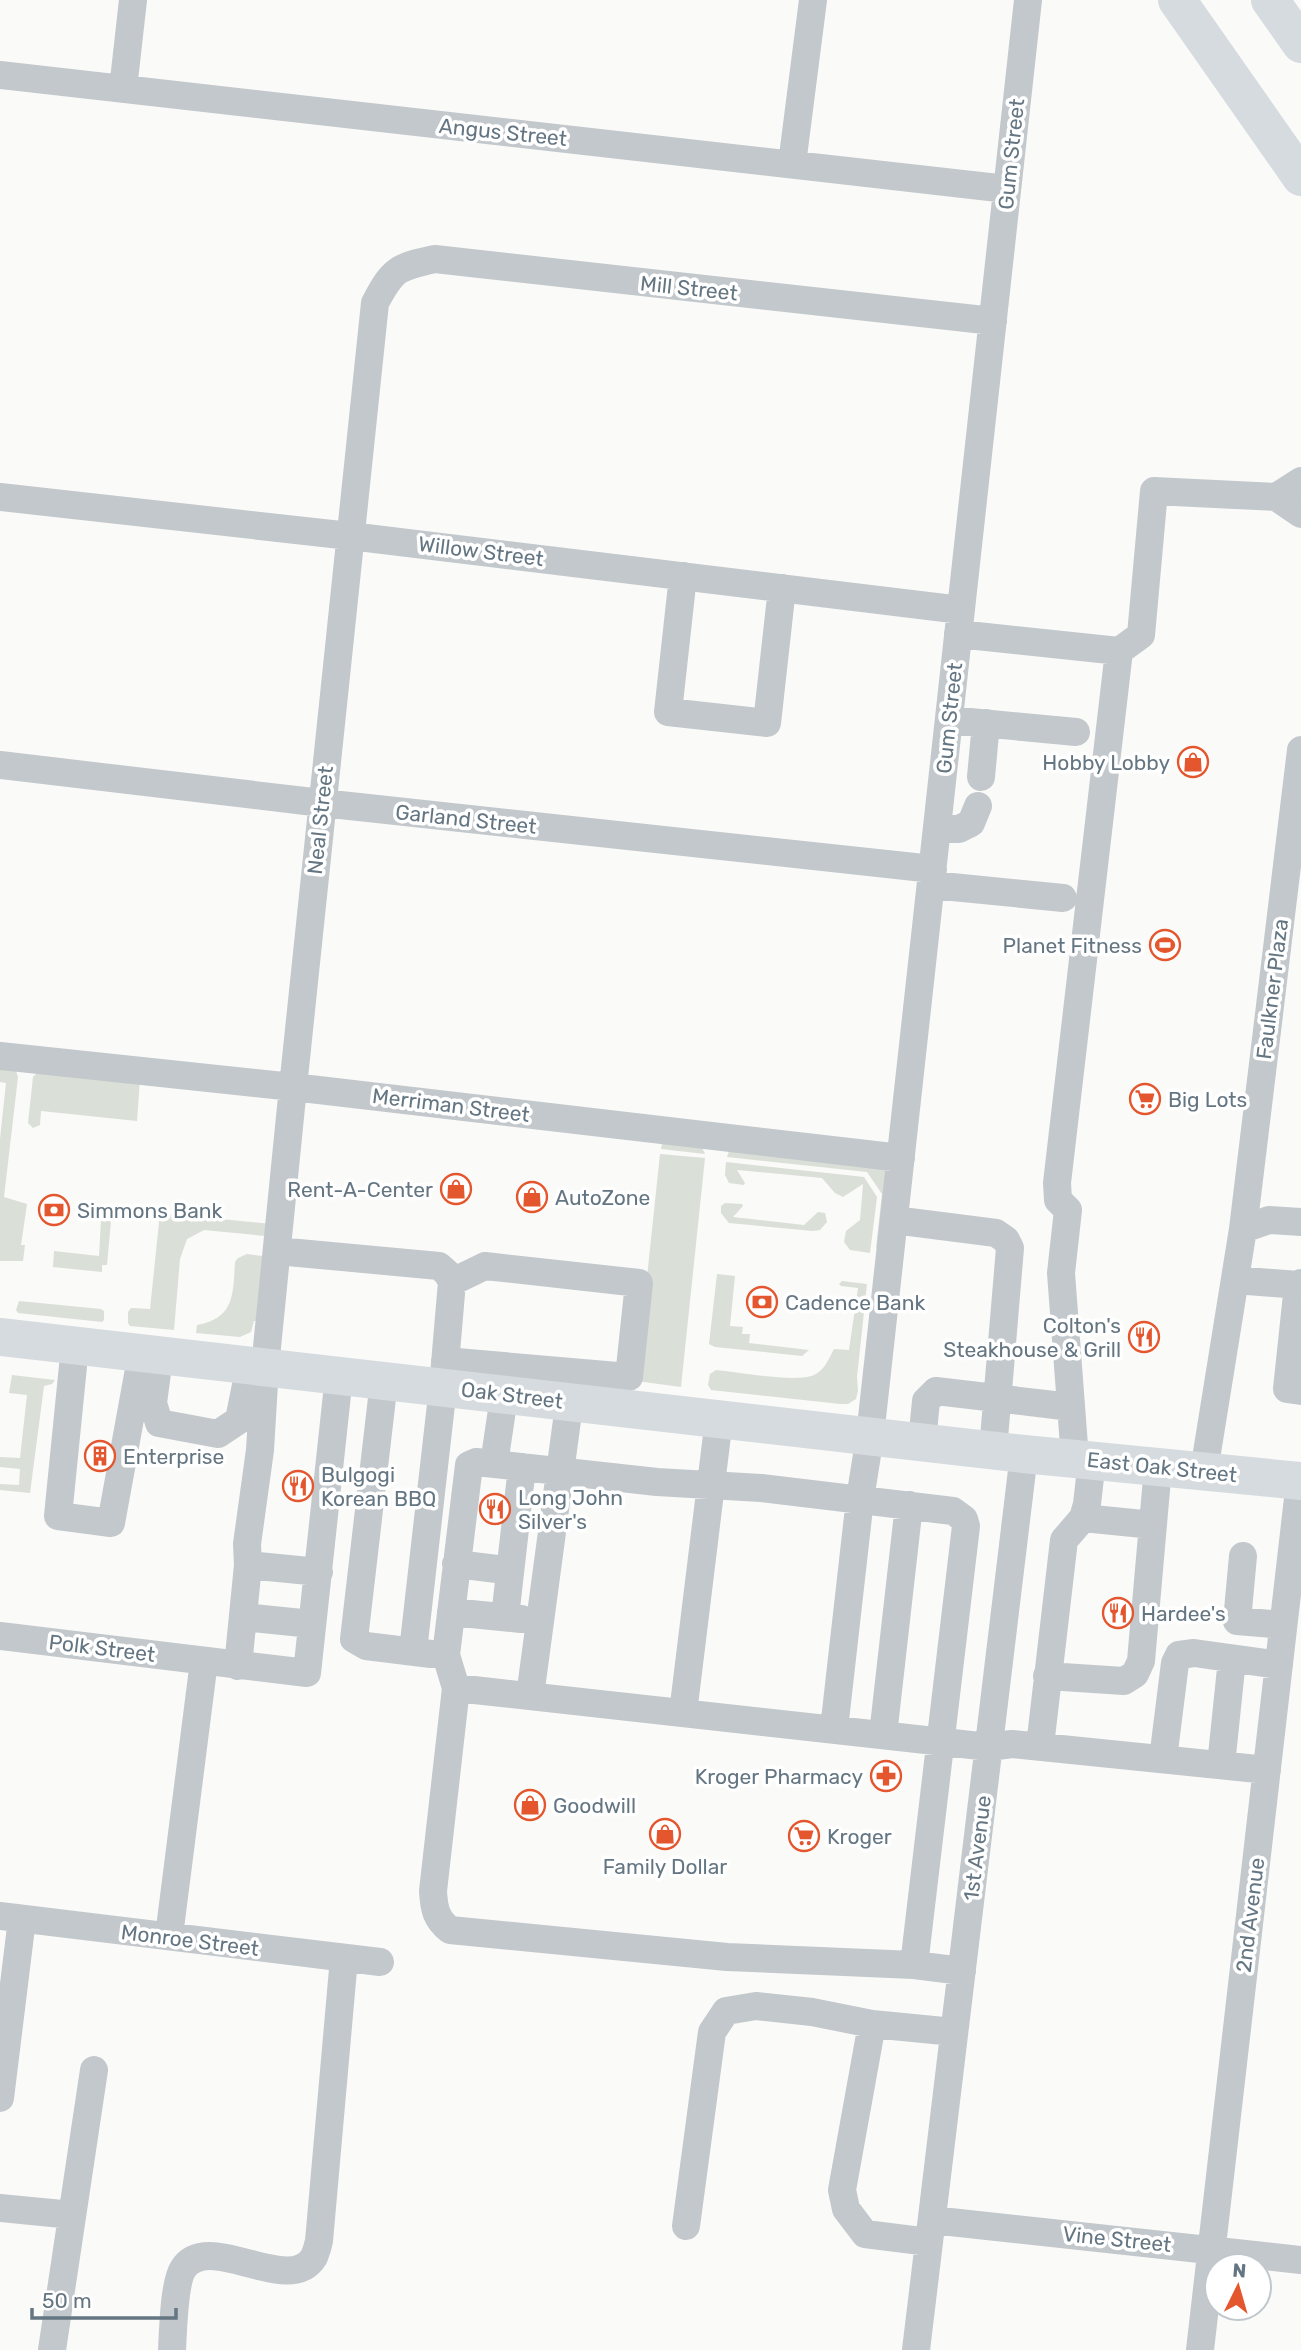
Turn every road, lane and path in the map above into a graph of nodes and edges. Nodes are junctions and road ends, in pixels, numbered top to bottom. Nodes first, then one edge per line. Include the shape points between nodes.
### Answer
1 (133, 0) edge
2 (813, 0) edge
3 (1028, 0) edge
4 (1177, 0) edge
5 (1270, 0) edge
6 (1301, 44) edge
7 (0, 75) edge
8 (123, 89) junction
9 (792, 164) junction
10 (1301, 177) edge
11 (1007, 188) junction
12 (389, 276) joint
13 (993, 321) junction
14 (1301, 481) edge
15 (0, 497) edge
16 (1276, 497) junction
17 (1301, 514) edge
18 (350, 536) junction
19 (683, 576) junction
20 (782, 588) junction
21 (960, 622) junction
22 (1119, 651) junction
23 (949, 720) junction
24 (986, 723) junction
25 (1076, 732) dead end
26 (1301, 750) edge
27 (0, 765) edge
28 (981, 777) dead end
29 (322, 803) junction
30 (978, 806) dead end
31 (937, 829) junction
32 (933, 877) junction
33 (1063, 898) dead end
34 (0, 1056) edge
35 (293, 1087) junction
36 (901, 1158) junction
37 (894, 1220) junction
38 (1301, 1222) edge
39 (1243, 1229) junction
40 (277, 1251) junction
41 (1235, 1279) junction
42 (452, 1282) junction
43 (1300, 1284) edge
44 (0, 1337) edge
45 (75, 1346) junction
46 (151, 1354) junction
47 (258, 1366) junction
48 (444, 1374) junction
49 (339, 1376) junction
50 (506, 1380) junction
51 (384, 1381) junction
52 (1301, 1383) edge
53 (571, 1387) junction
54 (1301, 1391) edge
55 (619, 1392) junction
56 (997, 1398) junction
57 (1071, 1407) junction
58 (719, 1419) junction
59 (870, 1436) junction
60 (922, 1442) junction
61 (1008, 1452) junction
62 (1084, 1460) junction
63 (494, 1464) junction
64 (522, 1467) junction
65 (1158, 1467) junction
66 (559, 1471) junction
67 (1204, 1471) junction
68 (1300, 1481) edge
69 (711, 1486) junction
70 (860, 1499) junction
71 (909, 1505) junction
72 (1083, 1518) junction
73 (1153, 1525) junction
74 (1243, 1556) dead end
75 (248, 1564) junction
76 (456, 1564) junction
77 (497, 1569) dead end
78 (319, 1572) junction
79 (451, 1612) junction
80 (243, 1617) junction
81 (505, 1617) junction
82 (540, 1622) junction
83 (312, 1624) junction
84 (0, 1636) edge
85 (1286, 1646) edge
86 (412, 1651) junction
87 (446, 1655) junction
88 (1232, 1659) junction
89 (204, 1661) junction
90 (238, 1666) junction
91 (1047, 1676) junction
92 (456, 1688) junction
93 (530, 1696) junction
94 (683, 1713) junction
95 (834, 1729) junction
96 (883, 1735) junction
97 (940, 1741) junction
98 (1040, 1746) junction
99 (989, 1747) junction
100 (1163, 1759) junction
101 (1221, 1765) junction
102 (1266, 1770) junction
103 (11, 1918) edge
104 (169, 1936) junction
105 (344, 1958) junction
106 (380, 1962) dead end
107 (914, 1965) junction
108 (962, 1971) junction
109 (872, 2024) junction
110 (954, 2032) junction
111 (94, 2070) dead end
112 (0, 2098) edge
113 (0, 2207) edge
114 (72, 2216) junction
115 (686, 2226) dead end
116 (931, 2231) junction
117 (1212, 2249) junction
118 (1301, 2260) edge
119 (52, 2350) edge
120 (172, 2350) edge
121 (916, 2350) edge
122 (1200, 2350) edge

1 - 8 street
2 - 9 street
3 - 11 street, Gum Street
4 - 10 highway
5 - 6 highway
7 - 8 street, Angus Street
8 - 9 street, Angus Street
9 - 11 street, Angus Street
11 - 13 street, Gum Street
12 - 13 street, Mill Street via 435,259
12 - 18 street, Neal Street via 375,303
13 - 21 street, Gum Street
14 - 16 street
15 - 18 street, Willow Street
16 - 17 street
16 - 22 street via 1154,491 1141,635
18 - 19 street, Willow Street
18 - 29 street, Neal Street
19 - 20 street, Willow Street
19 - 20 street via 668,712 767,723
20 - 21 street, Willow Street
21 - 22 street, Willow Street
21 - 23 street, Gum Street
22 - 57 street via 1057,1182 1058,1200 1068,1210 1061,1273
23 - 24 street
23 - 31 street, Gum Street
24 - 25 street
24 - 28 street
26 - 39 street, Faulkner Plaza
27 - 29 street, Garland Street
29 - 32 street, Garland Street
29 - 35 street, Neal Street
30 - 31 street via 971,823 959,829
31 - 32 street, Gum Street
32 - 33 street, Garland Street
32 - 36 street, Gum Street
34 - 35 street, Merriman Street
35 - 36 street, Merriman Street
35 - 40 street, Neal Street
36 - 37 street, Gum Street
37 - 56 street, 1st Avenue via 996,1233 1006,1240 1010,1248
37 - 59 street, Gum Street
38 - 39 street via 1269,1220
39 - 41 street, Faulkner Plaza
40 - 42 street via 439,1266
40 - 47 street, Neal Street
41 - 43 street
41 - 67 street, Faulkner Plaza
42 - 48 street
42 - 55 street via 485,1266 639,1283 629,1377
43 - 54 street via 1287,1389
44 - 45 highway, Oak Street
45 - 46 highway, Oak Street
45 - 46 street via 58,1516 111,1523 131,1418
46 - 47 highway, Oak Street
46 - 47 street via 153,1403 159,1423 218,1434 239,1420
47 - 49 highway, Oak Street
47 - 75 street via 260,1450
48 - 50 highway, Oak Street
48 - 51 highway, Oak Street
48 - 86 street
49 - 51 highway, Oak Street
49 - 78 street
50 - 53 highway, Oak Street
50 - 63 street
51 - 86 street via 354,1639 366,1646
52 - 54 street
53 - 55 highway, Oak Street
53 - 66 street
55 - 58 highway, Oak Street
56 - 57 street
56 - 60 street via 936,1391 926,1401
56 - 61 street, 1st Avenue
57 - 62 street
58 - 59 highway, Oak Street
58 - 69 street
59 - 60 highway, Oak Street
59 - 70 street, Gum Street
60 - 61 highway, Oak Street
61 - 62 highway, East Oak Street
61 - 99 street, 1st Avenue
62 - 65 highway, East Oak Street
62 - 72 street via 1087,1504
63 - 64 street
63 - 76 street via 469,1465
64 - 66 street
64 - 81 street
65 - 67 highway, East Oak Street
65 - 73 street
66 - 69 street
66 - 82 street
67 - 68 highway, East Oak Street
68 - 85 street, 2nd Avenue
69 - 70 street
69 - 94 street
70 - 71 street
70 - 95 street, Gum Street
71 - 96 street
71 - 97 street via 953,1511 966,1526
72 - 73 street
72 - 91 street via 1064,1540
73 - 91 street via 1141,1661 1135,1674 1124,1681
74 - 85 street via 1237,1621
75 - 78 street
75 - 80 street
76 - 77 street
76 - 79 street
78 - 83 street
79 - 81 street
79 - 87 street
80 - 83 street
80 - 90 street
81 - 82 street
82 - 93 street
83 - 90 street, Polk Street via 307,1673
84 - 89 street, Polk Street
85 - 88 street
85 - 102 street, 2nd Avenue
86 - 87 street
87 - 92 street
88 - 100 street via 1179,1655
88 - 101 street
89 - 90 street, Polk Street
89 - 104 street
91 - 98 street
92 - 93 street
92 - 107 street via 433,1891 440,1922 450,1930 727,1957
93 - 94 street
94 - 95 street
95 - 96 street
96 - 97 street
97 - 99 street
97 - 107 street
98 - 99 street
98 - 100 street
99 - 108 street, 1st Avenue
100 - 101 street
101 - 102 street
102 - 117 street, 2nd Avenue
103 - 104 street, Monroe Street
103 - 112 street
104 - 105 street, Monroe Street
105 - 106 street, Monroe Street
105 - 120 street via 314,2257 301,2267 281,2270 212,2257 191,2259 181,2271
107 - 108 street
108 - 110 street, 1st Avenue
109 - 110 street
109 - 115 street via 755,2006 726,2011 712,2032
109 - 116 street via 842,2190 846,2209 865,2234
110 - 116 street, 1st Avenue
111 - 114 street
113 - 114 street
114 - 119 street
116 - 117 street, Vine Street
116 - 121 street, 1st Avenue
117 - 118 street, Vine Street
117 - 122 street, 2nd Avenue

